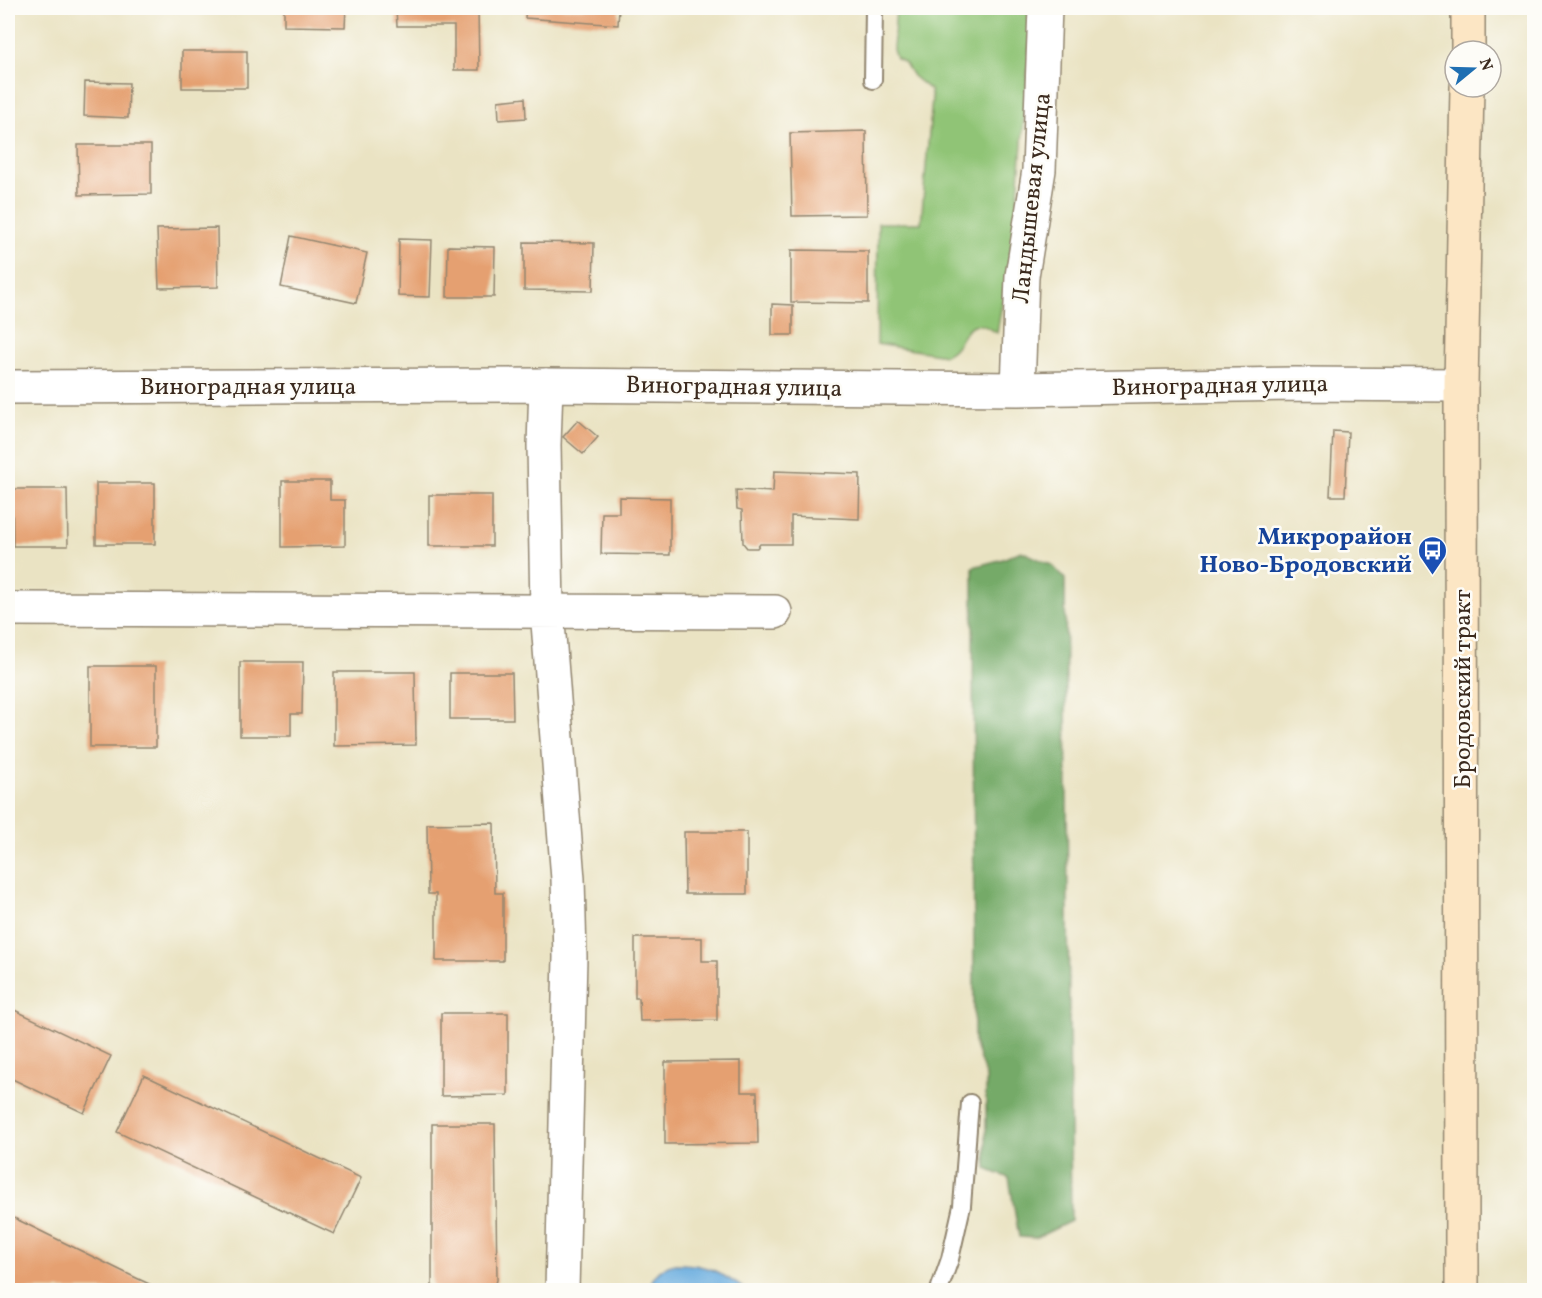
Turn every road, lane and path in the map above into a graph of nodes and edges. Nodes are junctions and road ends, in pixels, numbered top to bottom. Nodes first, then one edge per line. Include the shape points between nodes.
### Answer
1 (874, 8) edge
2 (1045, 8) edge
3 (1468, 8) edge
4 (1468, 39) edge
5 (873, 80) dead end
6 (1467, 99) edge
7 (546, 385) junction
8 (1461, 385) junction
9 (8, 387) edge
10 (1018, 389) junction
11 (8, 609) edge
12 (547, 610) junction
13 (775, 612) dead end
14 (970, 1103) dead end
15 (562, 1290) edge
16 (939, 1290) edge
17 (1462, 1290) edge

1 - 5 lane
2 - 10 street, Ландышевая улица via 1039,170 1022,276
3 - 4 main road
6 - 8 main road, Бродовский тракт
7 - 9 street, Виноградная улица
7 - 10 street, Виноградная улица
7 - 12 street
8 - 10 street, Виноградная улица
8 - 17 main road, Бродовский тракт
11 - 12 street
12 - 13 street
12 - 15 street via 570,935
14 - 16 lane via 962,1206

